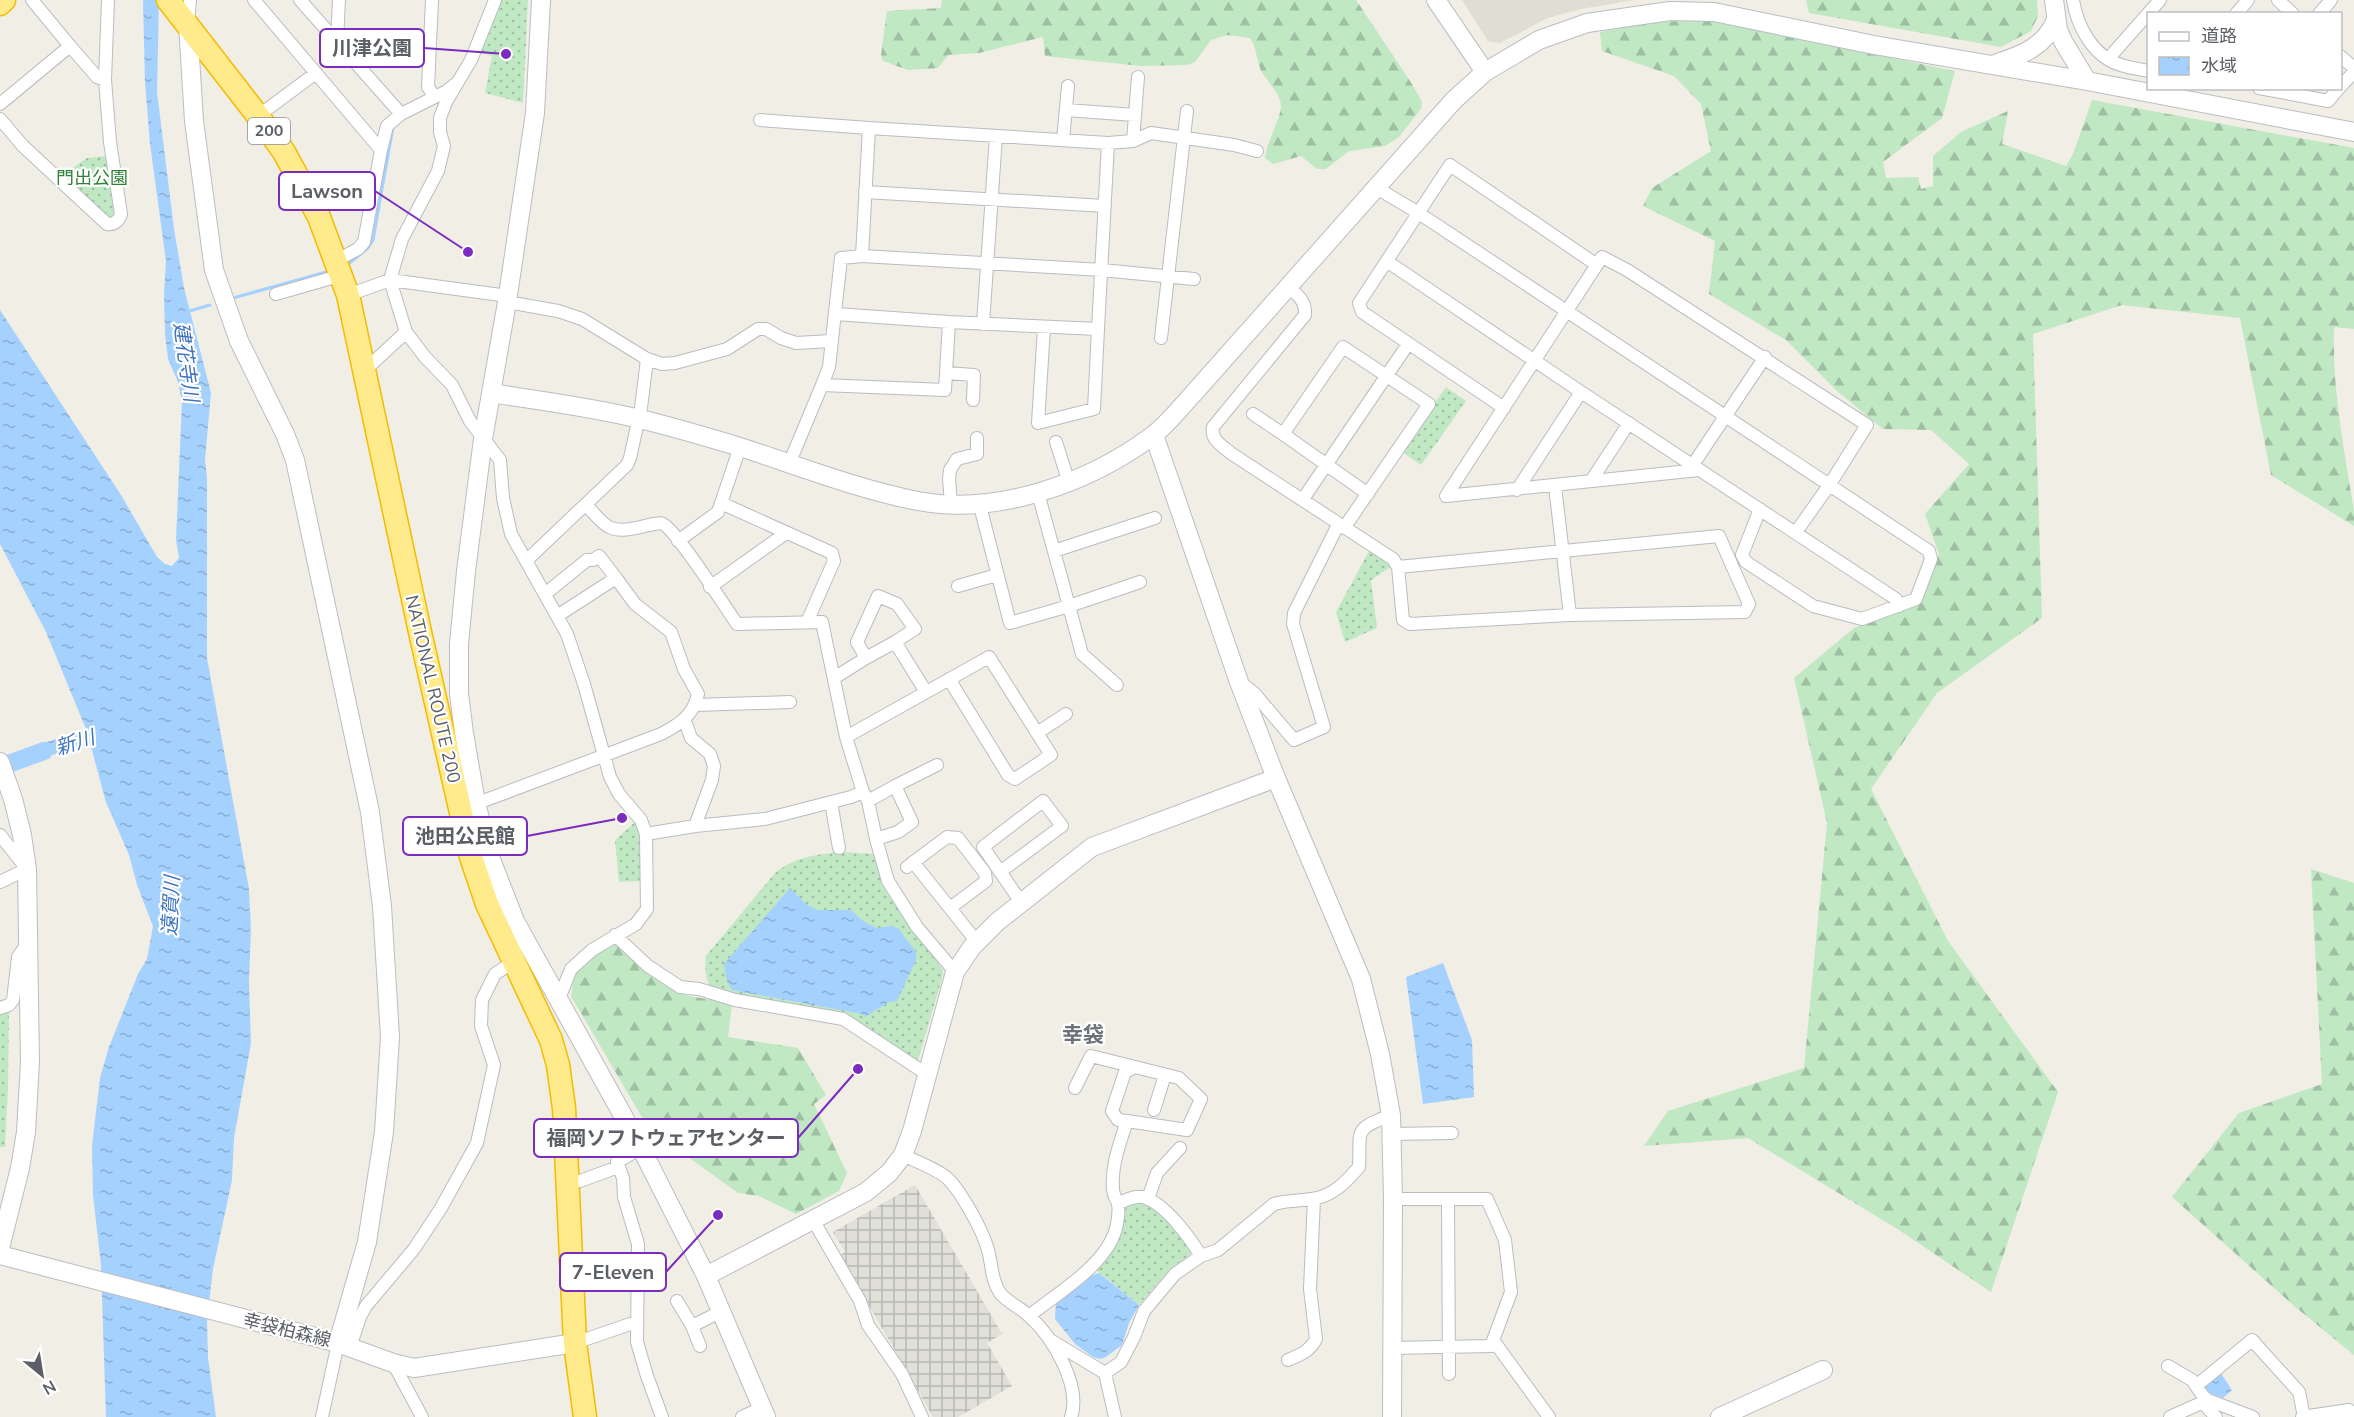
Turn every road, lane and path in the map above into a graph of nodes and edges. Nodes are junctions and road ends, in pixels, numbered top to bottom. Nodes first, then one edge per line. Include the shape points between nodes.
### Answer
1 (4, 0) edge
2 (32, 0) edge
3 (108, 0) edge
4 (254, 0) edge
5 (300, 0) edge
6 (339, 0) edge
7 (432, 0) edge
8 (495, 0) edge
9 (541, 0) edge
10 (1436, 0) edge
11 (2054, 0) edge
12 (2073, 0) edge
13 (2160, 0) edge
14 (2248, 0) edge
15 (2278, 0) edge
16 (2331, 0) edge
17 (0, 4) edge
18 (181, 9) edge
19 (2149, 12) edge
20 (2238, 12) edge
21 (2291, 12) edge
22 (2321, 12) edge
23 (2147, 15) edge
24 (2056, 20) junction
25 (337, 41) junction
26 (70, 45) junction
27 (2342, 58) edge
28 (2108, 59) junction
29 (1994, 64) junction
30 (2354, 70) edge
31 (2147, 71) edge
32 (1485, 72) junction
33 (316, 73) junction
34 (1138, 77) dead end
35 (105, 80) junction
36 (460, 81) junction
37 (2087, 81) junction
38 (2342, 85) edge
39 (1068, 86) dead end
40 (2270, 90) edge
41 (2338, 90) edge
42 (434, 96) junction
43 (0, 104) edge
44 (1066, 111) junction
45 (1187, 111) dead end
46 (401, 114) junction
47 (1135, 115) junction
48 (258, 116) junction
49 (0, 119) edge
50 (760, 120) dead end
51 (869, 128) junction
52 (2354, 132) edge
53 (996, 136) junction
54 (1184, 137) junction
55 (1063, 140) junction
56 (1133, 141) junction
57 (1108, 143) junction
58 (381, 150) junction
59 (1257, 151) dead end
60 (1375, 187) junction
61 (865, 192) junction
62 (992, 199) junction
63 (1105, 206) junction
64 (1417, 213) junction
65 (862, 256) junction
66 (1388, 262) junction
67 (988, 263) junction
68 (1597, 265) junction
69 (1102, 270) junction
70 (341, 273) junction
71 (1168, 277) junction
72 (1194, 279) dead end
73 (390, 280) junction
74 (1287, 286) junction
75 (276, 294) dead end
76 (508, 299) junction
77 (1567, 312) junction
78 (836, 314) junction
79 (949, 322) junction
80 (983, 324) junction
81 (1044, 327) junction
82 (1098, 329) junction
83 (406, 332) junction
84 (1161, 338) dead end
85 (831, 341) junction
86 (1404, 350) dead end
87 (1765, 357) junction
88 (647, 359) junction
89 (1535, 360) junction
90 (364, 371) junction
91 (946, 373) junction
92 (1386, 376) junction
93 (822, 385) junction
94 (1581, 392) junction
95 (492, 393) junction
96 (973, 400) dead end
97 (1504, 408) junction
98 (1253, 414) dead end
99 (1725, 416) junction
100 (639, 418) junction
101 (1629, 423) junction
102 (1282, 434) junction
103 (1154, 435) junction
104 (977, 438) dead end
105 (483, 439) junction
106 (1056, 442) dead end
107 (740, 447) junction
108 (789, 464) junction
109 (1326, 465) junction
110 (1696, 468) junction
111 (1591, 481) junction
112 (1069, 483) junction
113 (1830, 484) junction
114 (1555, 486) junction
115 (1517, 490) junction
116 (1038, 493) junction
117 (1368, 494) junction
118 (1303, 499) junction
119 (979, 502) junction
120 (721, 503) junction
121 (951, 503) junction
122 (586, 505) junction
123 (1760, 509) junction
124 (1155, 518) dead end
125 (1341, 526) junction
126 (1796, 532) junction
127 (786, 533) junction
128 (678, 541) junction
129 (1054, 551) junction
130 (1563, 552) junction
131 (527, 560) junction
132 (1398, 567) junction
133 (998, 575) junction
134 (616, 578) junction
135 (1140, 582) dead end
136 (958, 586) dead end
137 (710, 587) junction
138 (545, 594) junction
139 (1069, 606) junction
140 (1899, 606) junction
141 (1570, 615) junction
142 (557, 616) junction
143 (807, 622) junction
144 (896, 642) junction
145 (866, 658) junction
146 (834, 678) junction
147 (949, 679) junction
148 (1239, 682) junction
149 (1117, 685) dead end
150 (926, 692) junction
151 (460, 701) junction
152 (790, 702) dead end
153 (696, 705) junction
154 (437, 706) junction
155 (1066, 714) dead end
156 (685, 721) junction
157 (1037, 733) junction
158 (846, 737) junction
159 (605, 757) junction
160 (0, 762) edge
161 (937, 765) dead end
162 (1276, 778) junction
163 (895, 786) junction
164 (4, 792) edge
165 (866, 796) junction
166 (831, 802) junction
167 (468, 807) junction
168 (695, 826) junction
169 (646, 834) junction
170 (0, 835) edge
171 (876, 839) junction
172 (840, 848) dead end
173 (27, 869) junction
174 (1000, 872) junction
175 (0, 882) edge
176 (1021, 902) junction
177 (950, 908) junction
178 (615, 935) junction
179 (977, 942) junction
180 (28, 943) junction
181 (513, 962) junction
182 (955, 972) junction
183 (558, 1000) junction
184 (0, 1008) edge
185 (574, 1030) junction
186 (551, 1040) junction
187 (1135, 1067) junction
188 (1165, 1075) junction
189 (928, 1076) junction
190 (1075, 1088) dead end
191 (1154, 1110) dead end
192 (1391, 1115) junction
193 (1127, 1121) junction
194 (1452, 1133) dead end
195 (1391, 1134) junction
196 (1180, 1148) dead end
197 (641, 1149) junction
198 (903, 1155) junction
199 (618, 1167) junction
200 (566, 1182) junction
201 (1148, 1199) junction
202 (1314, 1199) junction
203 (1393, 1199) junction
204 (1448, 1199) junction
205 (1118, 1203) junction
206 (813, 1220) junction
207 (2, 1254) edge
208 (1201, 1256) junction
209 (706, 1276) junction
210 (677, 1301) dead end
211 (722, 1311) junction
212 (1029, 1316) junction
213 (636, 1322) junction
214 (692, 1326) junction
215 (1049, 1340) junction
216 (1493, 1340) junction
217 (339, 1343) junction
218 (575, 1343) junction
219 (700, 1346) dead end
220 (1449, 1347) junction
221 (1391, 1348) junction
222 (1288, 1360) dead end
223 (393, 1363) junction
224 (2168, 1366) dead end
225 (1823, 1370) dead end
226 (1105, 1373) junction
227 (1449, 1374) dead end
228 (2196, 1386) junction
229 (2206, 1401) junction
230 (764, 1412) edge
231 (2351, 1412) edge
232 (322, 1417) edge
233 (422, 1417) edge
234 (585, 1417) edge
235 (662, 1417) edge
236 (742, 1417) edge
237 (922, 1417) edge
238 (1071, 1417) edge
239 (1115, 1417) edge
240 (1392, 1417) edge
241 (1549, 1417) edge
242 (1720, 1417) edge
243 (2170, 1417) edge
244 (2216, 1417) edge
245 (2253, 1417) edge
246 (2303, 1417) edge

1 - 17 highway
2 - 26 street
3 - 35 street
4 - 33 street
5 - 25 street
6 - 25 street
7 - 42 street via 428,87
8 - 36 street
9 - 76 street via 535,113
10 - 32 street
11 - 24 street
12 - 28 street via 2079,26
13 - 19 street
14 - 20 street
15 - 21 street
16 - 22 street
18 - 48 highway, NATIONAL ROUTE 200 / 200
18 - 217 street via 214,270 239,341 295,460 370,812 382,906 390,1037 384,1132 367,1242
23 - 28 street
24 - 29 street via 2047,37 2036,46
24 - 37 street via 2064,43
25 - 46 street
26 - 35 street via 97,77
26 - 43 street
27 - 30 street
28 - 31 street
29 - 32 street via 1874,45 1714,12 1670,10 1587,23 1539,40
29 - 37 street
30 - 38 street
32 - 60 street via 1454,100
33 - 48 street
33 - 58 street
34 - 47 street
35 - 49 street via 121,214 111,225 38,161
36 - 42 street
36 - 73 street via 440,118 444,146 438,171 402,239
37 - 52 street
39 - 44 street
40 - 41 street via 2328,101
42 - 46 street
44 - 47 street
44 - 55 street
45 - 54 street
46 - 58 street via 387,126
47 - 56 street
48 - 70 highway, NATIONAL ROUTE 200 / 200 via 284,152 319,217
50 - 51 street
51 - 53 street
51 - 61 street
53 - 55 street
53 - 62 street
54 - 56 street via 1151,133
54 - 59 street
54 - 71 street
55 - 57 street
56 - 57 street
57 - 63 street
58 - 70 street via 364,242
60 - 64 street
60 - 74 street
61 - 62 street
61 - 65 street
62 - 63 street
62 - 67 street
63 - 69 street
64 - 66 street
64 - 68 street via 1450,165
64 - 77 street
65 - 67 street
65 - 78 street via 841,258
66 - 89 street
66 - 97 street via 1359,303 1362,312
67 - 69 street
67 - 80 street
68 - 77 street
68 - 87 street via 1602,257 1627,270
69 - 71 street
69 - 82 street
70 - 73 street
70 - 75 street
70 - 90 highway, NATIONAL ROUTE 200 / 200
71 - 72 street
71 - 84 street
73 - 76 street
73 - 83 street
74 - 103 street
74 - 118 street via 1302,299 1305,315 1213,427 1212,434 1232,454
76 - 88 street via 582,319
76 - 95 street
77 - 89 street
77 - 99 street
78 - 79 street
78 - 85 street
79 - 80 street
79 - 91 street
80 - 81 street
81 - 82 street
81 - 82 street via 1038,423 1094,409
83 - 90 street
83 - 105 street via 452,385
85 - 88 street via 796,343 758,329 728,349 675,363
85 - 93 street
86 - 92 street
87 - 99 street
87 - 113 street via 1867,424
88 - 100 street
89 - 94 street
89 - 97 street
90 - 154 highway, NATIONAL ROUTE 200 / 200
91 - 93 street via 945,390
91 - 96 street via 974,375
92 - 102 street via 1343,347
92 - 109 street
92 - 117 street via 1429,404
93 - 108 street
94 - 101 street
94 - 115 street
95 - 100 street
95 - 105 street
97 - 115 street via 1446,496
98 - 102 street
99 - 110 street
99 - 113 street
100 - 107 street
100 - 122 street via 627,465
101 - 110 street
101 - 111 street
102 - 109 street
103 - 112 street via 1113,462
103 - 148 street
104 - 121 street via 977,454 957,459 950,470
105 - 131 street via 500,460 511,534
105 - 151 street via 460,633
106 - 112 street
107 - 108 street
107 - 120 street
108 - 121 street via 919,501
109 - 117 street
109 - 118 street
110 - 111 street
110 - 123 street
111 - 114 street
112 - 116 street
113 - 126 street
113 - 140 street via 1929,551 1931,559 1916,599
114 - 115 street
114 - 130 street
116 - 119 street
116 - 129 street
117 - 125 street
118 - 125 street
119 - 121 street
119 - 133 street
120 - 127 street
120 - 128 street via 718,512
122 - 128 street via 610,528 633,530 659,523
122 - 131 street
123 - 126 street
123 - 140 street via 1742,555 1746,562 1813,606 1862,619
124 - 129 street
125 - 132 street via 1393,559
125 - 148 street via 1294,613 1293,624 1324,727 1294,740 1254,693
126 - 140 street via 1896,599
127 - 137 street
127 - 143 street via 832,553 834,561
128 - 137 street
129 - 139 street
130 - 132 street
130 - 141 street
130 - 141 street via 1719,536 1749,604 1745,612
131 - 138 street
132 - 141 street via 1403,620 1410,624
133 - 136 street
133 - 139 street via 1010,623
134 - 138 street via 599,556 587,560
134 - 142 street
134 - 153 street via 635,604 671,632 698,694
135 - 139 street
137 - 143 street via 736,624
138 - 142 street
139 - 149 street via 1082,654
142 - 159 street via 567,634
143 - 146 street via 822,622
144 - 145 street
144 - 145 street via 915,629 897,604 878,596 857,642
144 - 150 street
145 - 146 street
146 - 158 street
147 - 150 street
147 - 157 street via 989,657
147 - 157 street via 1008,775 1015,779 1051,755
148 - 162 street
150 - 158 street
151 - 154 street
151 - 167 street
152 - 153 street
153 - 156 street
154 - 167 highway, NATIONAL ROUTE 200 / 200
155 - 157 street
156 - 159 street
156 - 168 street via 691,738 710,754 714,766
158 - 165 street
159 - 167 street
159 - 169 street via 615,786 641,820
160 - 164 street
161 - 163 street
162 - 176 street via 1092,847
162 - 192 street via 1361,980
163 - 165 street
163 - 171 street via 912,822 898,832
164 - 173 street via 22,835
165 - 166 street
165 - 171 street
166 - 168 street via 765,819
166 - 172 street
167 - 181 highway, NATIONAL ROUTE 200 / 200 via 471,857
167 - 183 street via 515,921
168 - 169 street
169 - 178 street via 647,909 636,924
170 - 173 street
171 - 182 street via 894,893
173 - 175 street
173 - 180 street
174 - 174 street via 982,847 1043,801 1062,826
174 - 176 street
176 - 179 street
177 - 177 street via 910,865 947,837 958,838 985,873 986,880
177 - 179 street
178 - 183 street via 571,969
178 - 189 street via 648,966 680,987 843,1019
179 - 182 street
180 - 184 street via 18,957 13,1000
180 - 207 street via 30,1062 26,1132
181 - 186 highway, NATIONAL ROUTE 200 / 200
181 - 217 street via 495,974 482,1000 481,1026 494,1065 477,1143 414,1249
182 - 189 street
183 - 185 street
185 - 186 street
185 - 197 street
186 - 200 highway, NATIONAL ROUTE 200 / 200 via 564,1108
187 - 188 street
187 - 190 street via 1091,1056
187 - 193 street via 1125,1072 1112,1111 1118,1120
188 - 191 street
188 - 193 street via 1179,1078 1201,1099 1187,1130
189 - 198 street
192 - 195 street
192 - 202 street via 1366,1124 1358,1135 1359,1167 1333,1193
193 - 205 street via 1113,1172
194 - 195 street
195 - 203 street
196 - 201 street via 1156,1173
197 - 199 street via 617,1162
197 - 209 street
198 - 206 street via 866,1192
198 - 212 street via 947,1178 984,1236 1000,1293
199 - 200 street
199 - 213 street via 638,1244
200 - 218 highway, NATIONAL ROUTE 200 / 200
201 - 205 street via 1134,1197
201 - 208 street via 1187,1233
202 - 208 street via 1274,1204 1218,1250
202 - 222 street via 1310,1289 1316,1339 1307,1351
203 - 204 street
203 - 221 street
204 - 216 street via 1487,1199 1505,1240 1511,1292
204 - 220 street
205 - 212 street via 1118,1222 1107,1250
206 - 209 street
206 - 237 street via 860,1300 868,1325 902,1374
207 - 217 street, 幸袋柏森線
208 - 226 street via 1166,1284 1144,1311 1120,1362
209 - 211 street
210 - 214 street
211 - 214 street
211 - 230 street
212 - 215 street
213 - 218 street
213 - 235 street via 640,1353
214 - 219 street
215 - 226 street
215 - 238 street via 1072,1385
216 - 220 street via 1491,1346
216 - 241 street
217 - 223 street, 幸袋柏森線
217 - 232 street
218 - 223 street, 幸袋柏森線 via 414,1368
218 - 234 highway, NATIONAL ROUTE 200 / 200
220 - 221 street
220 - 227 street
221 - 240 street
223 - 233 street
224 - 228 street
225 - 242 street
226 - 239 street
228 - 229 street
228 - 246 street via 2252,1340 2298,1392
229 - 243 street
229 - 244 street
229 - 245 street
230 - 236 street
231 - 246 street

